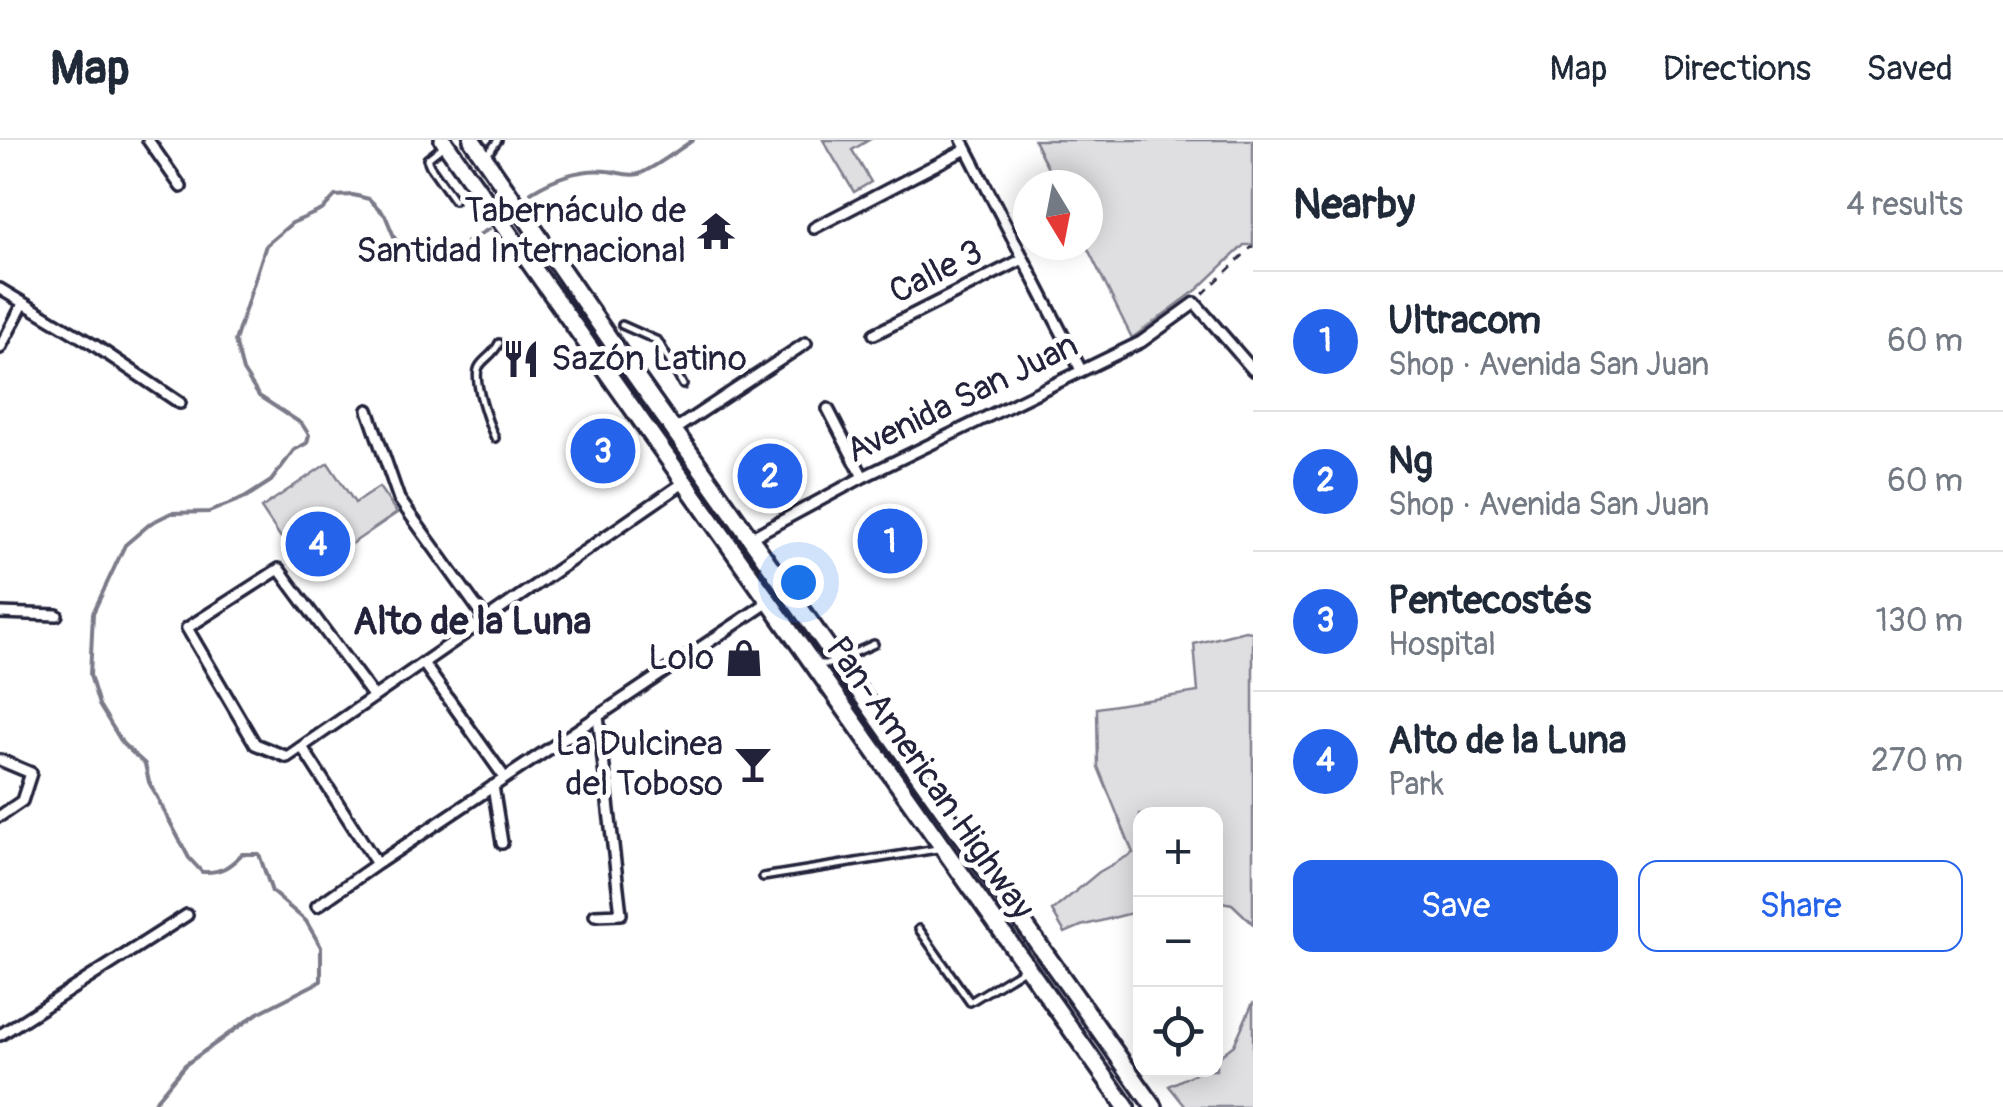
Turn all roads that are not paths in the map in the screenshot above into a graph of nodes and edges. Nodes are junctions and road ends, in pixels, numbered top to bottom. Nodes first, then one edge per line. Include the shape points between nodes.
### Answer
1 (148, 140) edge
2 (472, 140) edge
3 (498, 140) edge
4 (445, 142) edge
5 (964, 144) edge
6 (484, 157) junction
7 (181, 188) dead end
8 (454, 200) dead end
9 (814, 228) dead end
10 (1013, 240) edge
11 (1021, 260) edge
12 (1024, 260) edge
13 (0, 289) edge
14 (24, 304) junction
15 (622, 325) dead end
16 (874, 334) dead end
17 (499, 343) dead end
18 (806, 343) dead end
19 (0, 348) edge
20 (1082, 370) junction
21 (1253, 370) edge
22 (636, 378) junction
23 (683, 385) dead end
24 (180, 403) dead end
25 (828, 409) dead end
26 (368, 410) dead end
27 (674, 430) junction
28 (494, 438) dead end
29 (863, 477) junction
30 (686, 482) junction
31 (745, 531) junction
32 (770, 601) junction
33 (0, 613) edge
34 (57, 615) dead end
35 (486, 620) junction
36 (874, 644) dead end
37 (812, 661) junction
38 (837, 661) junction
39 (423, 663) junction
40 (374, 697) junction
41 (598, 716) junction
42 (302, 747) junction
43 (0, 760) edge
44 (505, 778) junction
45 (493, 786) junction
46 (0, 816) edge
47 (960, 836) junction
48 (502, 843) dead end
49 (942, 848) junction
50 (377, 864) junction
51 (762, 877) dead end
52 (317, 906) dead end
53 (187, 915) dead end
54 (595, 916) dead end
55 (918, 929) dead end
56 (1027, 968) junction
57 (0, 1035) edge
58 (1126, 1107) edge
59 (1154, 1107) edge

1 - 7 street
2 - 6 highway, Pan-American Highway
3 - 6 lane
4 - 8 lane via 427,159
4 - 30 highway, Pan-American Highway
5 - 9 street
5 - 10 street
6 - 22 highway, Pan-American Highway
11 - 16 street, Calle 3
12 - 20 street
13 - 14 street
14 - 19 street
14 - 24 street
15 - 23 lane via 658,341
17 - 28 lane via 476,377
18 - 27 street
20 - 21 street, Avenida San Juan via 1141,342 1195,302
20 - 29 street, Avenida San Juan
22 - 27 highway, Pan-American Highway
22 - 30 highway via 684,462
25 - 29 street
26 - 35 street via 399,499
27 - 31 highway, Pan-American Highway
29 - 31 street, Avenida San Juan
30 - 31 highway via 704,488
30 - 32 highway, Pan-American Highway
30 - 35 street
31 - 38 highway, Pan-American Highway
32 - 37 highway, Pan-American Highway
32 - 41 street
33 - 34 street
35 - 39 street
36 - 38 lane
37 - 38 lane
37 - 49 highway, Pan-American Highway
38 - 47 highway, Pan-American Highway
39 - 40 street
39 - 44 street
40 - 42 street
40 - 42 street via 280,569 187,628 255,744 287,757
41 - 44 street
41 - 54 street via 622,914
42 - 50 street
43 - 46 street via 31,773 22,802
44 - 45 street
45 - 48 street
45 - 50 street
47 - 49 lane
47 - 59 highway, Pan-American Highway
49 - 51 lane
49 - 56 highway, Pan-American Highway
50 - 52 street
53 - 57 street
55 - 56 lane via 970,1002
56 - 58 highway, Pan-American Highway

